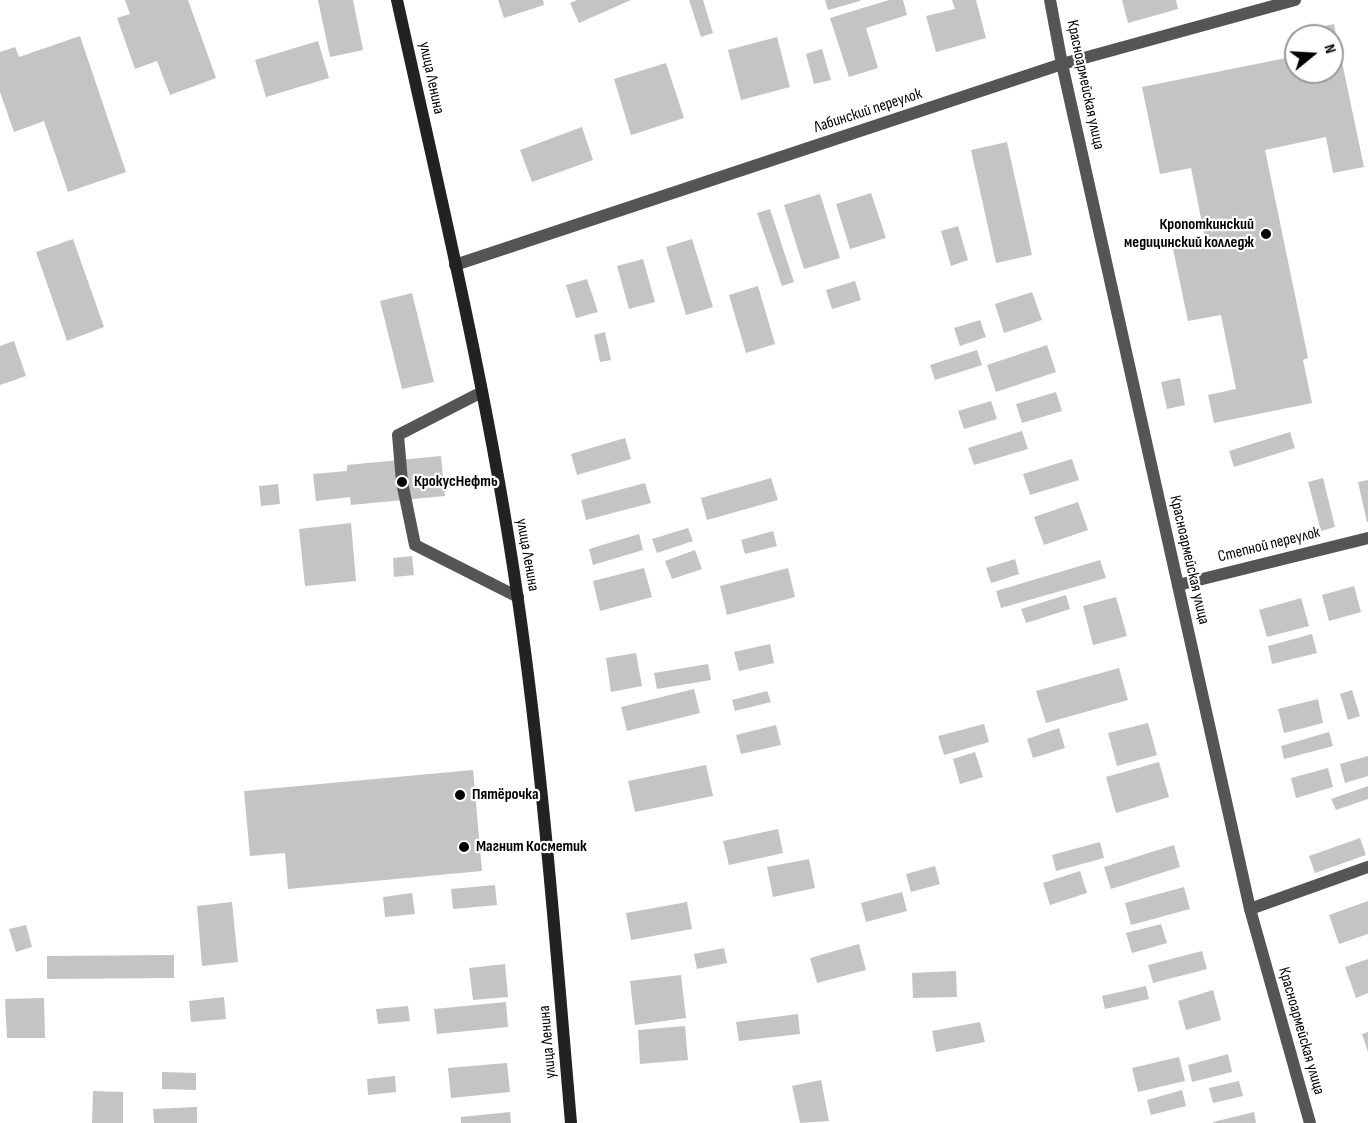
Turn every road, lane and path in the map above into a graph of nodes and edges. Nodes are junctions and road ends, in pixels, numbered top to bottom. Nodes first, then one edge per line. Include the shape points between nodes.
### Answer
1 (397, 0) edge
2 (1050, 0) edge
3 (1295, 0) edge
4 (1062, 64) junction
5 (455, 265) junction
6 (482, 392) junction
7 (1368, 538) edge
8 (1178, 585) junction
9 (518, 597) junction
10 (1368, 867) edge
11 (1250, 909) junction
12 (572, 1123) edge
13 (1310, 1123) edge

1 - 5 main road, улица Ленина
2 - 4 street, Красноармейская улица
3 - 4 street, Лабинский переулок
4 - 5 street, Лабинский переулок
4 - 8 street, Красноармейская улица
5 - 6 main road, улица Ленина
6 - 9 main road, улица Ленина
6 - 9 street via 398,435 402,482 416,545
7 - 8 street, Степной переулок
8 - 11 street, Красноармейская улица
9 - 12 main road, улица Ленина via 540,758
10 - 11 street
11 - 13 street, Красноармейская улица

